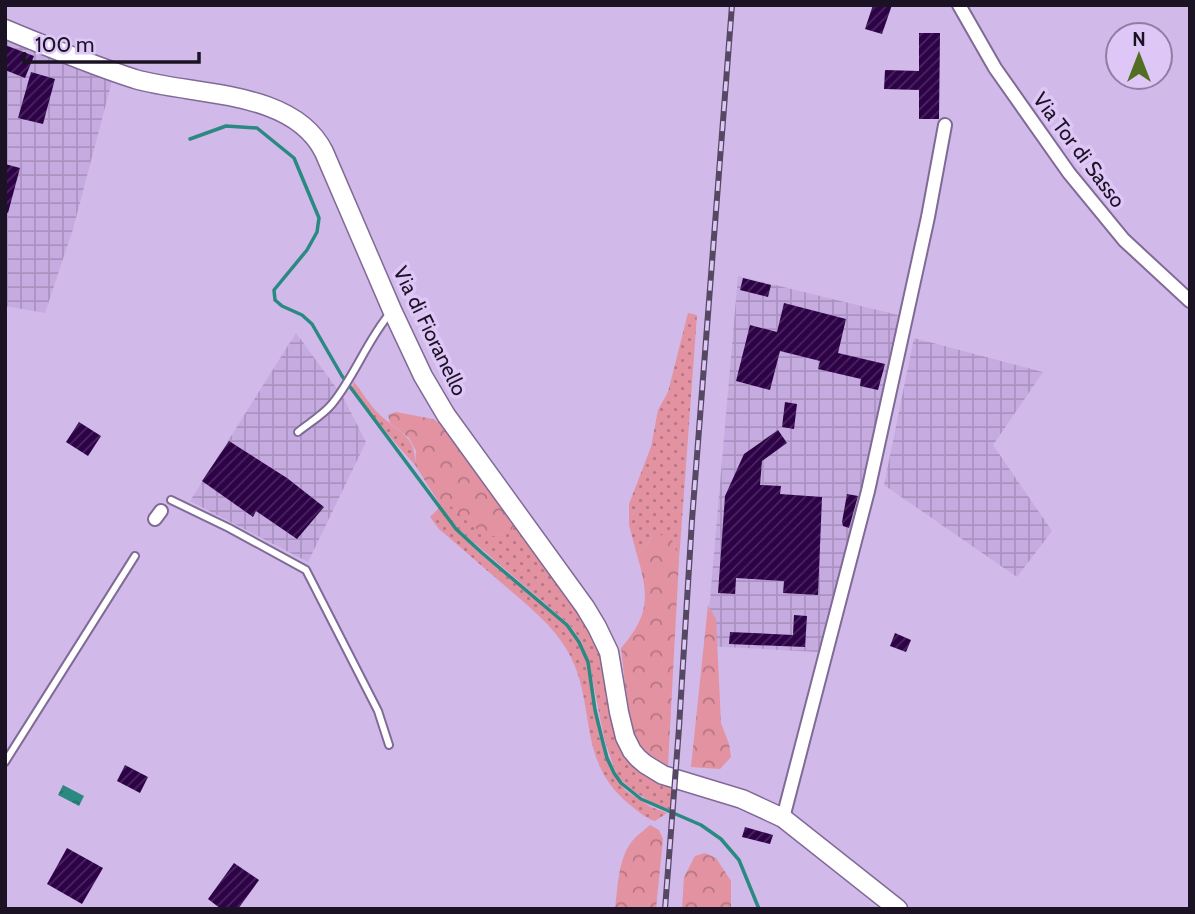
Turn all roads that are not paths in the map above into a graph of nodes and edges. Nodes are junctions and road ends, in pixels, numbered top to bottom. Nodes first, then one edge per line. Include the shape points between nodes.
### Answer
1 (960, 5) edge
2 (5, 29) edge
3 (945, 125) dead end
4 (1190, 301) edge
5 (392, 310) junction
6 (298, 432) dead end
7 (171, 500) dead end
8 (135, 555) dead end
9 (389, 745) dead end
10 (5, 762) edge
11 (783, 818) junction
12 (898, 909) edge

1 - 4 street, Via Tor di Sasso via 995,68 1069,173 1124,240
2 - 5 street, Via di Fioranello via 101,68 257,104 301,124 324,152
3 - 11 street via 868,491
5 - 6 lane via 331,405
5 - 11 street, Via di Fioranello via 422,376 446,415 597,626 609,652 619,712 632,751 663,775 742,799
7 - 9 lane via 306,570 378,711
8 - 10 lane
11 - 12 street, Via di Fioranello

